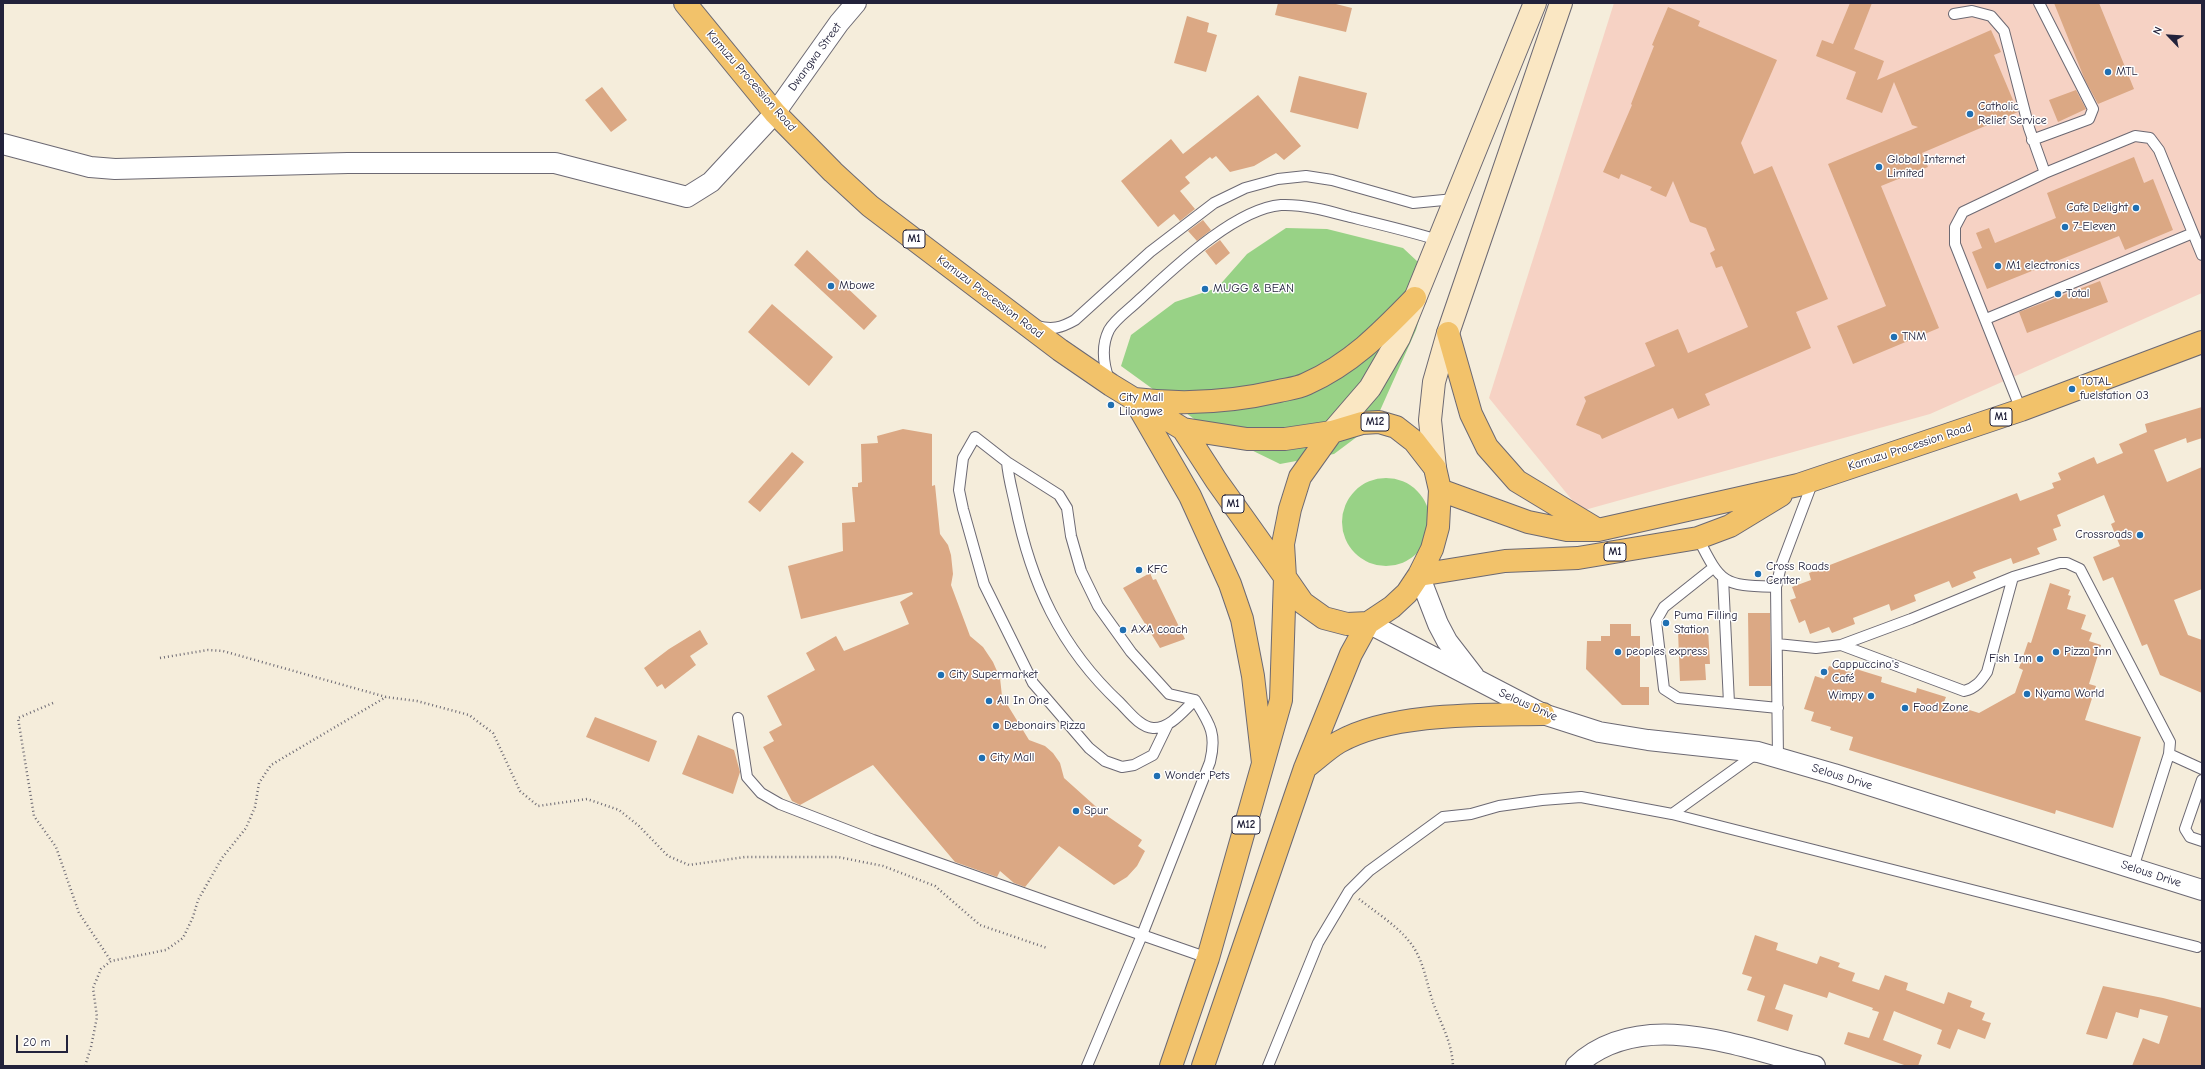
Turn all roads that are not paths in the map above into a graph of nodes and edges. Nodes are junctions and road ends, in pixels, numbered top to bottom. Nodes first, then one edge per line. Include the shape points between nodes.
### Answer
1 (685, 3) edge
2 (856, 3) edge
3 (1535, 3) edge
4 (1561, 3) edge
5 (2039, 3) edge
6 (1954, 14) dead end
7 (775, 113) junction
8 (2032, 140) junction
9 (3, 144) edge
10 (2045, 173) junction
11 (1454, 199) junction
12 (2193, 233) junction
13 (1438, 240) junction
14 (2202, 255) edge
15 (1415, 298) junction
16 (1986, 319) junction
17 (1025, 324) junction
18 (1448, 333) junction
19 (2202, 342) edge
20 (1112, 385) junction
21 (1134, 399) junction
22 (2021, 410) junction
23 (1183, 429) junction
24 (1332, 432) junction
25 (1007, 462) junction
26 (1435, 468) junction
27 (1806, 482) junction
28 (1440, 490) junction
29 (1598, 530) junction
30 (1698, 538) junction
31 (1713, 568) junction
32 (1419, 575) junction
33 (2013, 576) junction
34 (1285, 577) junction
35 (1723, 578) junction
36 (1776, 587) junction
37 (1368, 623) junction
38 (1777, 644) junction
39 (1841, 645) junction
40 (1479, 682) junction
41 (1195, 700) junction
42 (1729, 703) junction
43 (1778, 708) junction
44 (1543, 714) junction
45 (738, 718) dead end
46 (1168, 724) junction
47 (1758, 752) junction
48 (2169, 754) junction
49 (1778, 758) junction
50 (1263, 763) junction
51 (1305, 768) junction
52 (2202, 769) edge
53 (2202, 780) edge
54 (2200, 791) edge
55 (1672, 814) junction
56 (2202, 841) edge
57 (2132, 868) junction
58 (2202, 890) edge
59 (1142, 935) junction
60 (2198, 947) dead end
61 (1208, 958) junction
62 (1087, 1066) edge
63 (1171, 1066) edge
64 (1202, 1066) edge
65 (1268, 1066) edge
66 (1576, 1066) edge
67 (1814, 1066) edge

1 - 7 highway, Kamuzu Procession Road / M1
2 - 7 street, Dwangwa Street
3 - 11 main road
4 - 18 main road
5 - 8 lane via 2092,109 2088,119
6 - 8 lane via 1972,11 1991,16 2004,31
7 - 9 street, Dwangwa Street via 711,182 687,197 555,163 348,163 115,169 90,167
7 - 17 highway, Kamuzu Procession Road / M1 via 870,206
8 - 10 lane
10 - 12 lane via 2135,136 2150,138 2159,150
10 - 16 lane via 1962,212 1954,227 1955,244
11 - 13 main road
11 - 17 lane via 1413,203 1332,180 1306,176 1278,179 1245,188 1214,203 1150,252 1075,320 1062,327 1050,329
12 - 14 lane
12 - 16 lane
13 - 15 main road
13 - 20 lane via 1302,206 1280,205 1241,219 1208,240 1109,329 1103,350 1104,368
15 - 21 highway via 1373,341 1339,366 1305,385 1268,394 1189,402
15 - 24 main road via 1399,338 1384,366 1370,388
16 - 22 lane
17 - 20 highway, Kamuzu Procession Road / M1
18 - 26 main road via 1434,382 1430,420
18 - 29 highway via 1471,414 1488,447 1517,481
19 - 22 highway, Kamuzu Procession Road / M1
20 - 21 highway, Kamuzu Procession Road / M1
21 - 23 highway, Kamuzu Procession Road / M1
21 - 50 highway via 1190,496 1230,584 1242,619 1253,676
22 - 27 highway, Kamuzu Procession Road / M1
23 - 24 highway, M1 via 1247,439 1285,439
23 - 34 highway, M1
24 - 26 highway, M12 via 1362,423 1379,422 1396,427 1414,441
24 - 34 highway, M12 via 1300,477 1282,544
25 - 41 lane via 1059,496 1067,508 1071,536 1081,571 1098,606 1131,652 1169,694
25 - 46 lane via 1022,539 1038,587 1055,622 1088,668 1112,696 1142,724 1154,728
25 - 46 lane via 975,437 963,458 959,490 984,584 1033,683 1089,748 1105,761 1122,767 1134,765 1153,755
26 - 28 highway, M12
27 - 29 highway, M1
27 - 30 highway, M1 via 1730,526
27 - 36 lane
28 - 29 highway, M1 via 1528,522 1567,530
28 - 32 highway, M12 via 1438,527 1432,549
30 - 31 lane
30 - 32 highway, M1 via 1578,558 1505,561
31 - 35 lane
31 - 42 lane via 1664,608 1656,621 1664,689 1678,698
32 - 37 highway, M12 via 1407,593
32 - 40 street, Selous Drive via 1447,641
33 - 39 lane via 1911,620
33 - 39 lane via 1988,672 1979,684 1971,689 1964,691
33 - 48 lane via 2060,563 2074,565 2080,569 2168,736
34 - 37 highway, M12 via 1303,603 1324,618 1347,624
34 - 50 highway, M12 via 1281,700
35 - 36 lane via 1737,585
35 - 42 lane
36 - 38 lane
37 - 40 street, Selous Drive
37 - 51 highway, M12 via 1351,654
38 - 39 lane via 1816,648
38 - 43 lane
40 - 44 street, Selous Drive
41 - 46 lane
41 - 59 lane via 1210,724 1214,746
42 - 43 lane
43 - 49 lane
44 - 47 street, Selous Drive via 1599,732
44 - 51 highway via 1468,716 1373,728 1339,742
45 - 59 lane via 747,776 761,794 780,804 873,840
47 - 49 street, Selous Drive
47 - 55 lane
48 - 52 lane
48 - 57 lane
49 - 57 street, Selous Drive
50 - 61 highway, M12
51 - 64 highway, M12
53 - 54 lane
54 - 56 lane via 2186,829 2190,837
55 - 60 lane
55 - 65 lane via 1581,797 1499,806 1470,814 1443,817 1369,870 1349,891 1318,944
57 - 58 street, Selous Drive
59 - 61 lane
59 - 62 lane
61 - 63 highway, M12
66 - 67 street via 1583,1059 1610,1044 1641,1035 1675,1034 1702,1037

